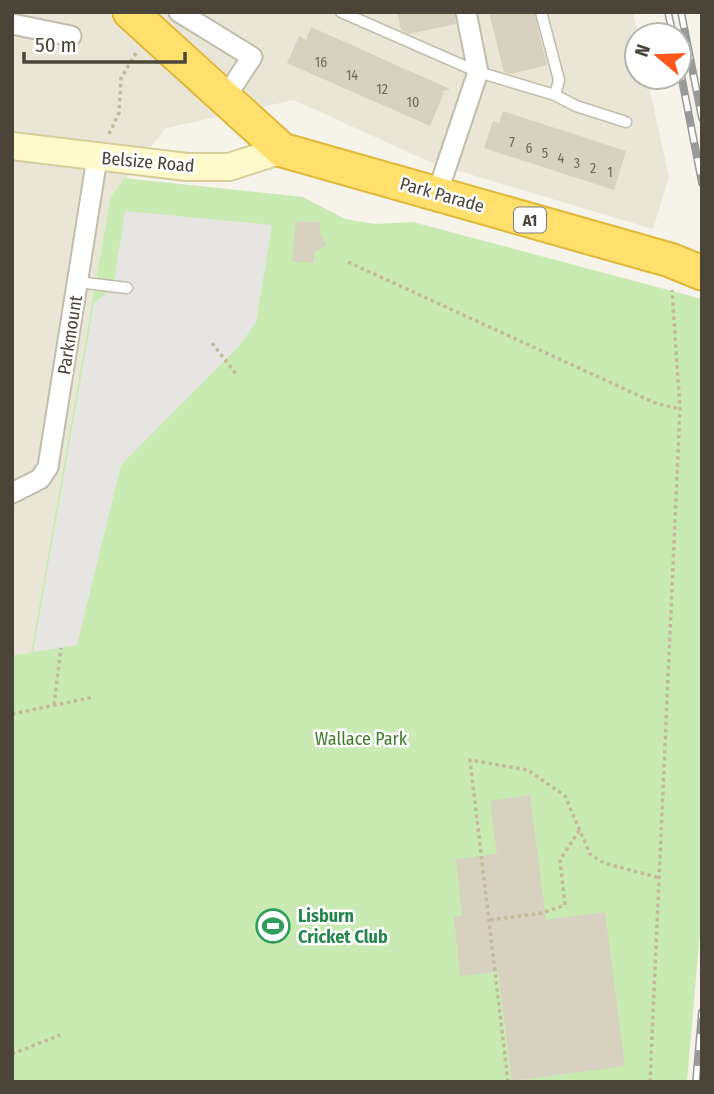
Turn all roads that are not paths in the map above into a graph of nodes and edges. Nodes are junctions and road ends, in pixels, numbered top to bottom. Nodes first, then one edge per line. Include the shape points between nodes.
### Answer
1 (180, 12) edge
2 (341, 12) edge
3 (466, 12) edge
4 (541, 12) edge
5 (140, 21) edge
6 (12, 24) edge
7 (71, 36) dead end
8 (478, 72) junction
9 (555, 95) junction
10 (225, 98) junction
11 (626, 122) dead end
12 (12, 146) edge
13 (282, 150) junction
14 (97, 158) junction
15 (437, 194) junction
16 (685, 266) edge
17 (78, 282) junction
18 (127, 288) dead end
19 (12, 493) edge

1 - 10 street via 252,57
2 - 8 lane
3 - 8 street
4 - 9 lane via 559,80
5 - 10 highway, A1
6 - 7 street
8 - 9 lane
8 - 15 street
9 - 11 lane
10 - 13 highway, A1
12 - 14 street, Belsize Road
13 - 14 street, Belsize Road via 229,167
13 - 15 highway, Park Parade / A1
14 - 17 street, Parkmount
15 - 16 highway, Park Parade / A1
17 - 18 lane
17 - 19 street, Parkmount via 48,467 40,479

